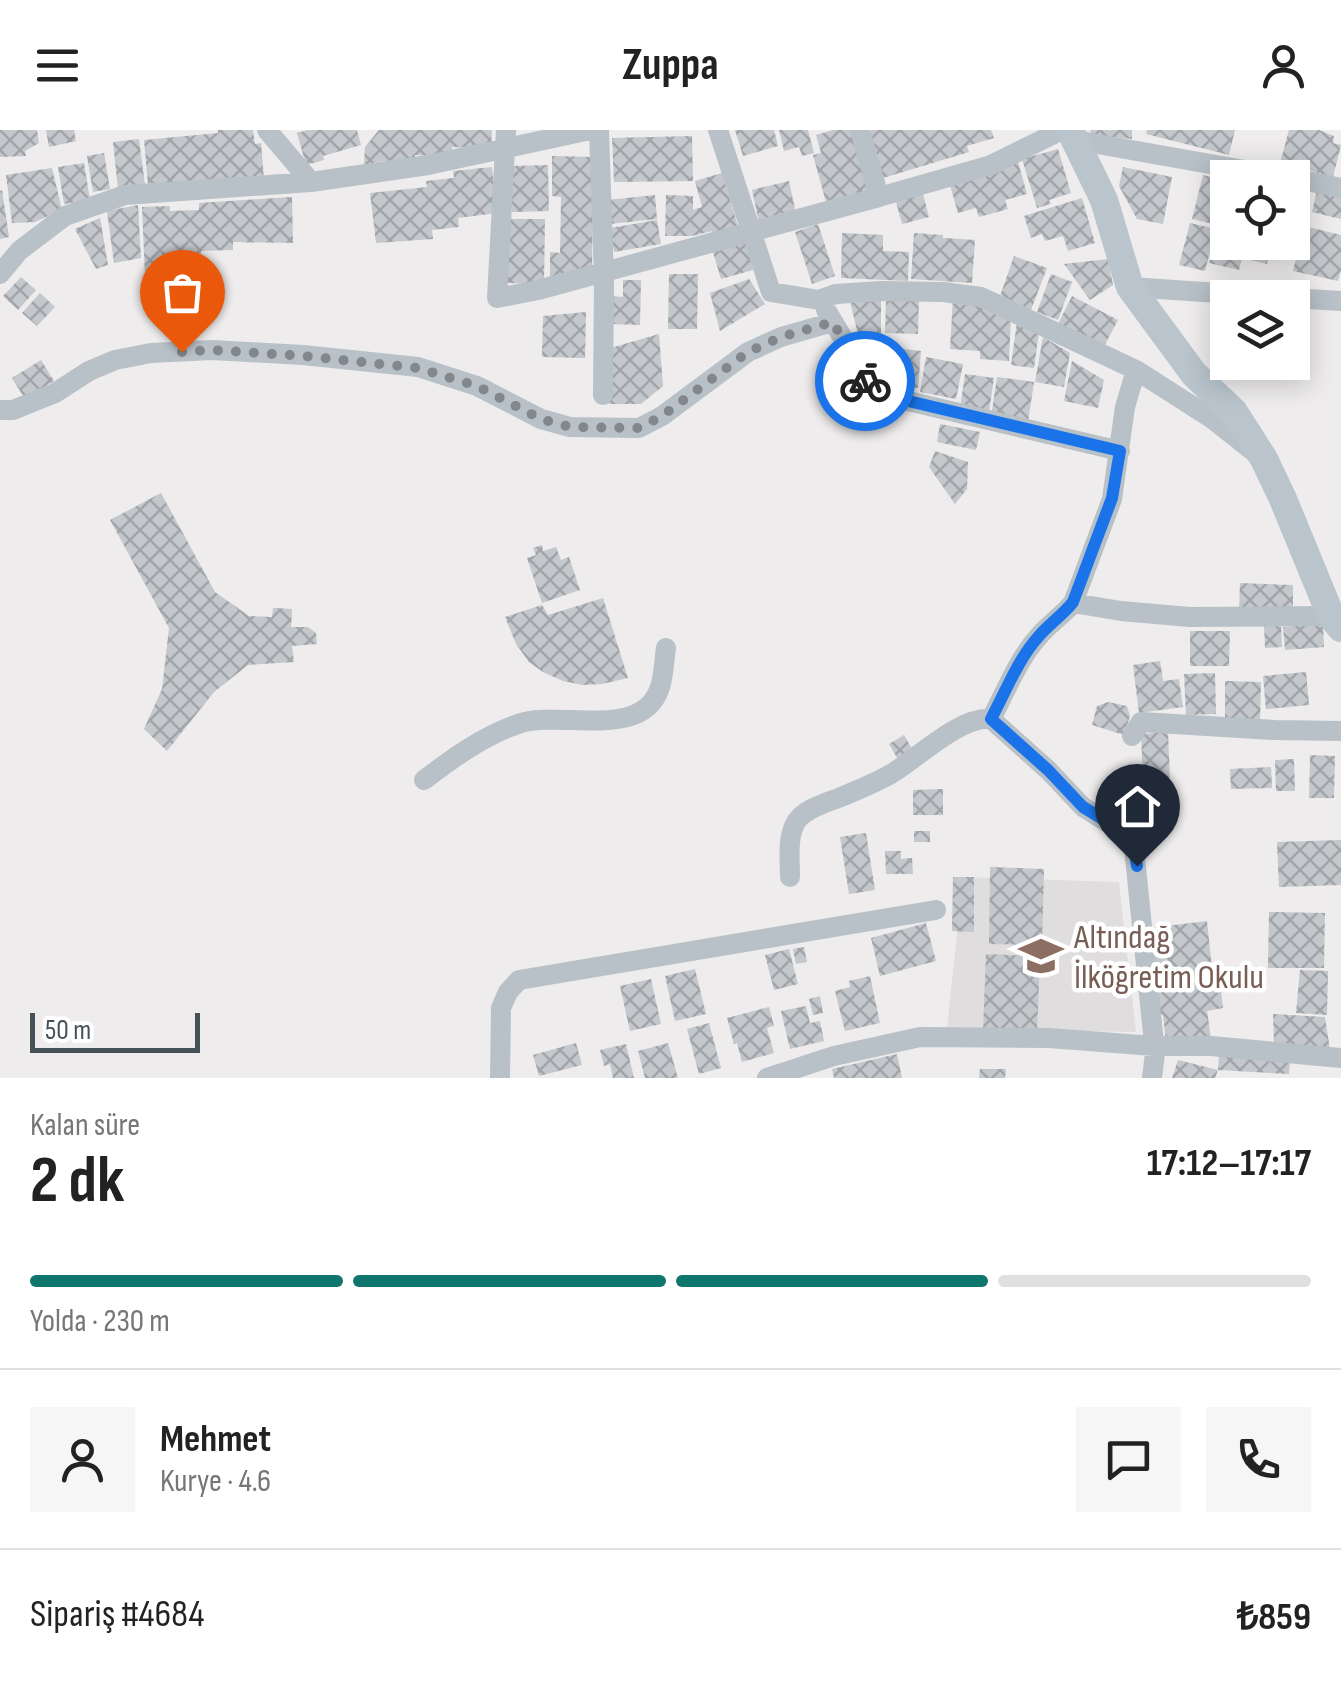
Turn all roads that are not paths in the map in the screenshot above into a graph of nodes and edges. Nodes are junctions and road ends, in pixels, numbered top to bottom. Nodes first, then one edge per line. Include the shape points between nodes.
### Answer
1 (267, 130) edge
2 (590, 130) edge
3 (600, 130) edge
4 (718, 130) edge
5 (860, 130) edge
6 (1069, 133) edge
7 (506, 139) edge
8 (1210, 162) edge
9 (311, 182) junction
10 (1310, 182) edge
11 (1341, 188) edge
12 (879, 197) junction
13 (750, 231) junction
14 (604, 270) junction
15 (0, 274) edge
16 (1130, 286) junction
17 (1210, 292) edge
18 (1310, 299) edge
19 (820, 300) junction
20 (1341, 301) edge
21 (833, 322) junction
22 (1136, 370) junction
23 (603, 395) dead end
24 (0, 410) edge
25 (1120, 451) junction
26 (1264, 459) junction
27 (1073, 602) junction
28 (1336, 622) edge
29 (666, 648) dead end
30 (991, 719) junction
31 (1341, 730) edge
32 (1132, 736) dead end
33 (424, 780) dead end
34 (790, 877) dead end
35 (936, 910) dead end
36 (1154, 1046) junction
37 (1341, 1058) edge
38 (500, 1078) edge
39 (768, 1078) edge
40 (1152, 1078) edge

1 - 9 street
2 - 7 street
3 - 14 street
4 - 13 street
5 - 12 street
6 - 8 street
6 - 12 street
6 - 16 main road via 1104,200
7 - 9 street via 428,165
7 - 14 street via 497,298
9 - 15 street via 125,195 65,216
10 - 11 street
12 - 13 street
13 - 14 street
13 - 19 street via 772,292
14 - 23 street
16 - 17 street
16 - 26 main road via 1194,374 1234,412
18 - 20 street
19 - 21 street
19 - 22 street via 881,291 981,296
21 - 24 street via 748,352 639,428 570,427 418,368 212,350 115,360 55,393
21 - 25 street via 870,392
22 - 25 street
22 - 26 street
25 - 27 street via 1112,498
26 - 28 main road
27 - 28 street via 1190,617
27 - 30 street via 1026,652
29 - 33 street via 660,689 647,708 611,721 520,723
30 - 34 street via 958,728 892,773 797,819
30 - 36 street via 1134,848
31 - 32 street via 1141,722
35 - 38 street via 519,980 501,1008
36 - 37 street
36 - 39 street via 920,1036
36 - 40 street

